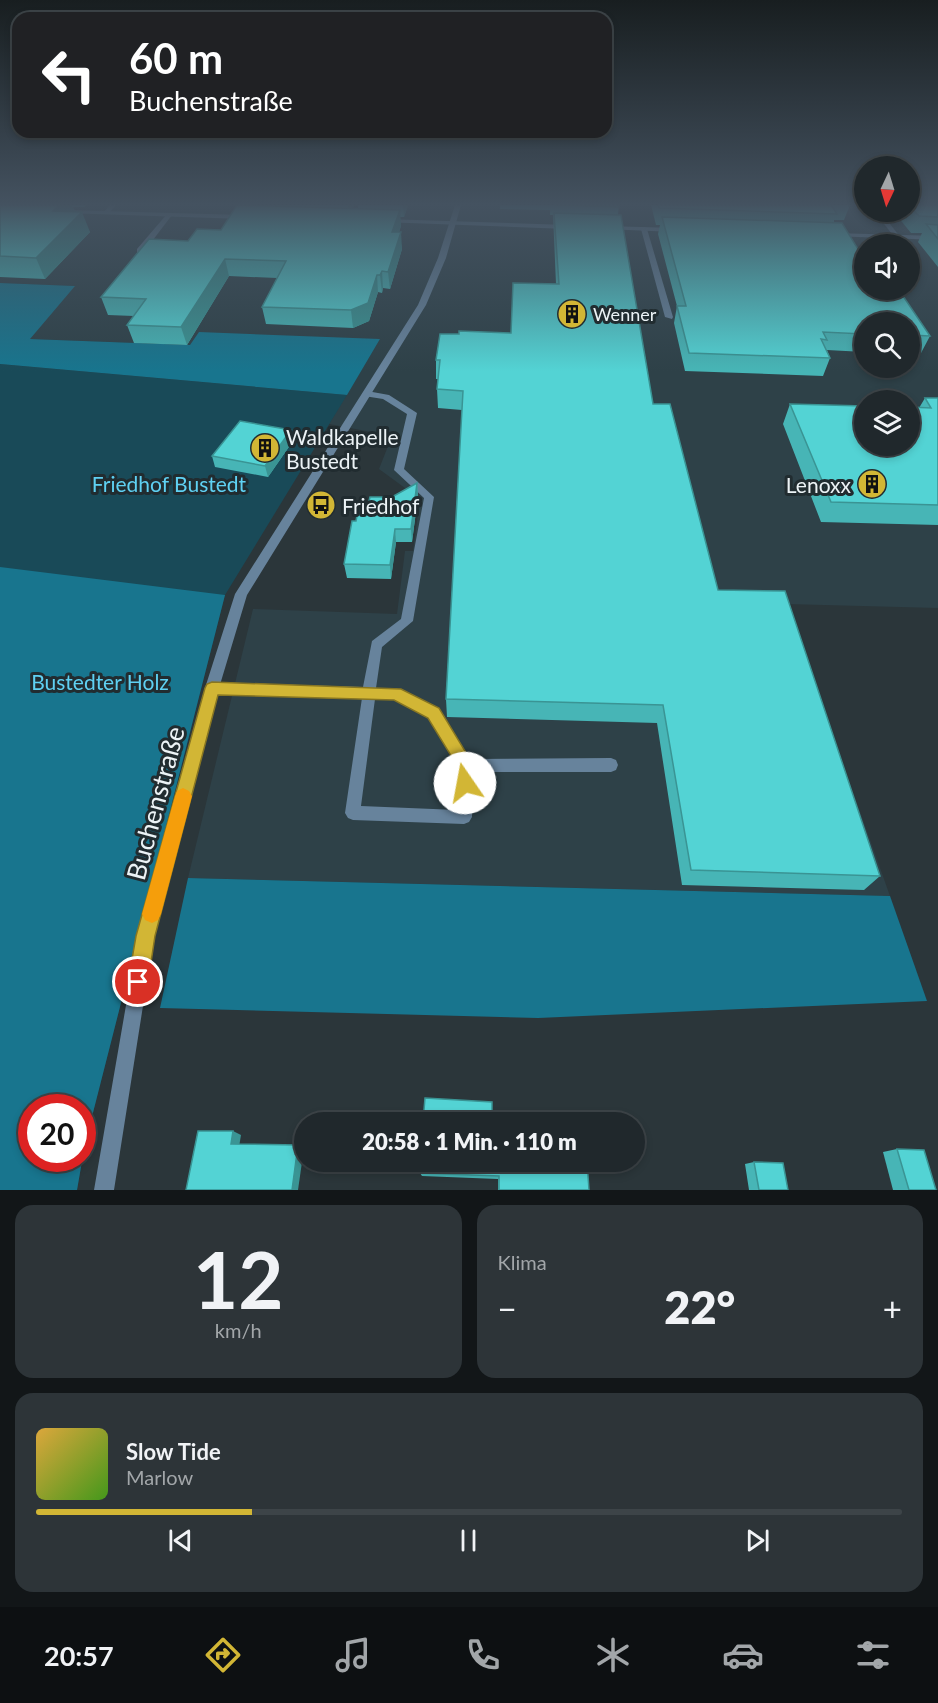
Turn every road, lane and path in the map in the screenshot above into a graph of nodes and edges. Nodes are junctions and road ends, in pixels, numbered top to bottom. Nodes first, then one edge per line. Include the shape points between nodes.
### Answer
1 (441, 261) edge
2 (653, 261) edge
3 (669, 317) dead end
4 (367, 395) junction
5 (212, 688) junction
6 (369, 693) junction
7 (611, 765) dead end
8 (466, 766) junction
9 (104, 1190) edge

1 - 4 street, Buchenstraße via 422,305
2 - 3 street
4 - 5 street, Buchenstraße via 241,594
4 - 6 street via 386,397 412,413 399,470 429,497 407,621 376,645
5 - 6 street
5 - 9 street, Buchenstraße via 146,936
6 - 8 street via 396,694 434,713
6 - 8 street via 353,813 464,817
7 - 8 street

